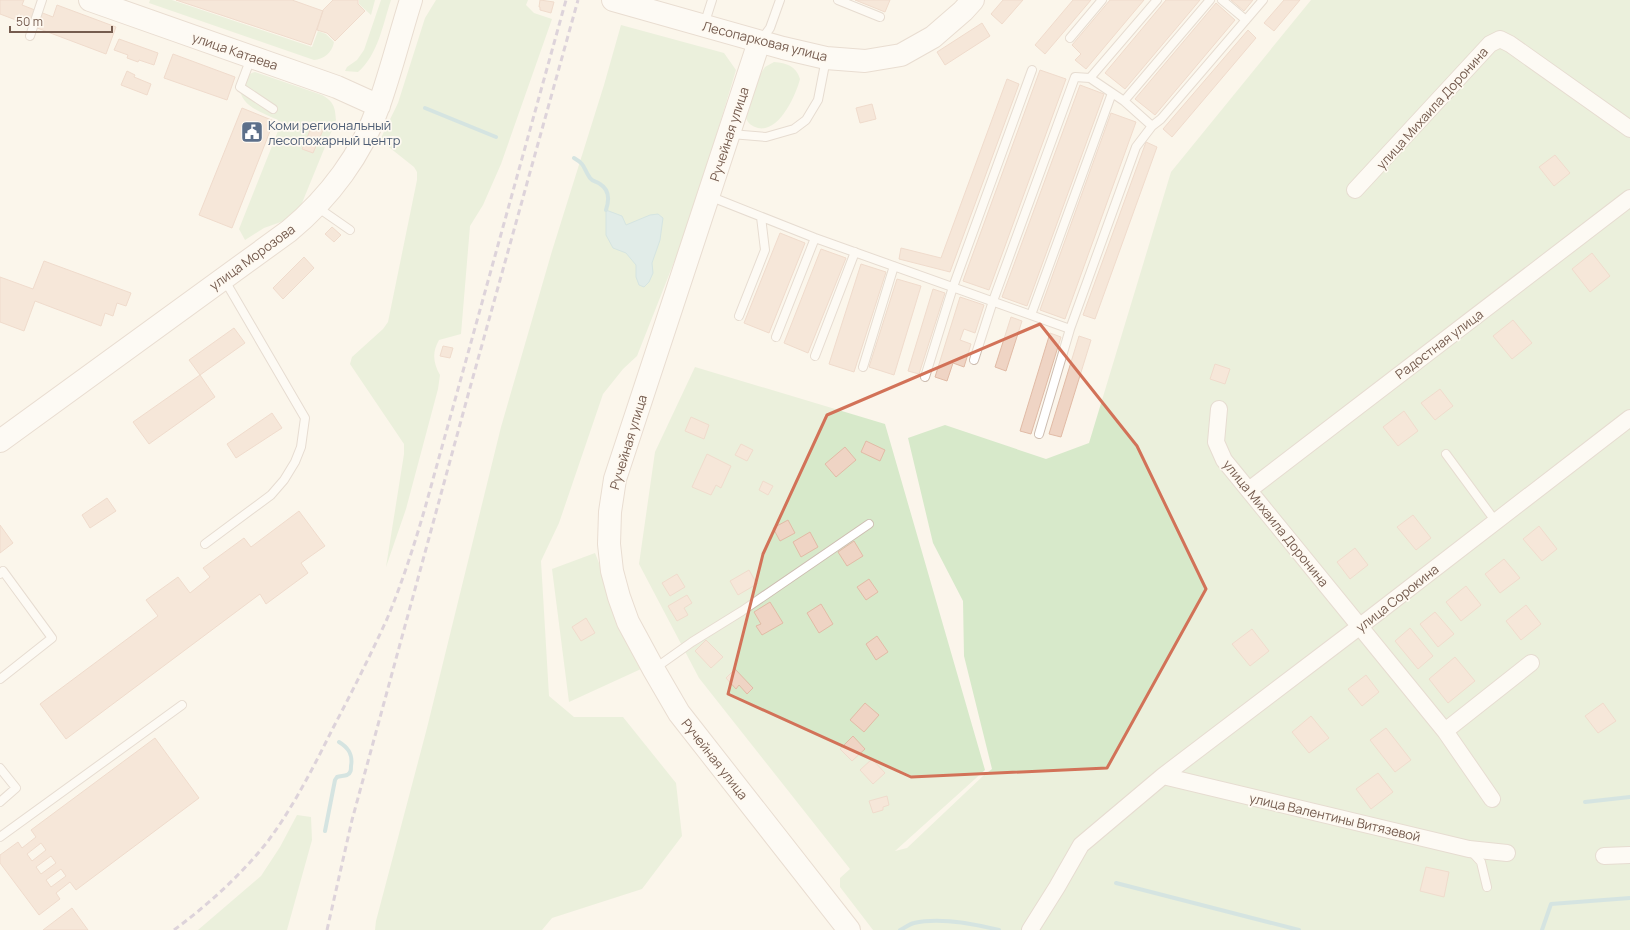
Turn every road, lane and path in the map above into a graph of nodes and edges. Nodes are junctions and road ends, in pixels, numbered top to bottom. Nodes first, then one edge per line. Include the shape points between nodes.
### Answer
1 (42, 0) edge
2 (90, 0) edge
3 (410, 0) edge
4 (613, 0) edge
5 (712, 0) edge
6 (780, 0) edge
7 (838, 0) edge
8 (973, 0) edge
9 (1102, 0) edge
10 (1157, 0) edge
11 (1210, 0) edge
12 (1222, 0) edge
13 (1264, 0) edge
14 (880, 17) dead end
15 (1246, 20) junction
16 (704, 26) junction
17 (30, 36) dead end
18 (1070, 38) dead end
19 (759, 42) junction
20 (251, 57) junction
21 (826, 58) junction
22 (1032, 70) dead end
23 (1090, 78) junction
24 (1112, 93) junction
25 (1124, 101) junction
26 (379, 106) junction
27 (273, 109) dead end
28 (1152, 126) junction
29 (1630, 129) edge
30 (730, 133) junction
31 (1355, 190) dead end
32 (709, 196) junction
33 (1630, 198) edge
34 (316, 206) junction
35 (761, 217) junction
36 (350, 230) dead end
37 (815, 238) junction
38 (855, 252) junction
39 (894, 266) junction
40 (223, 278) junction
41 (953, 287) junction
42 (993, 301) junction
43 (1031, 315) junction
44 (739, 316) dead end
45 (1070, 329) junction
46 (776, 337) dead end
47 (815, 356) dead end
48 (974, 360) dead end
49 (863, 367) dead end
50 (925, 377) dead end
51 (1219, 409) dead end
52 (1630, 418) edge
53 (1039, 434) dead end
54 (0, 441) edge
55 (1446, 454) dead end
56 (1249, 490) junction
57 (1496, 522) junction
58 (869, 524) dead end
59 (205, 544) dead end
60 (0, 574) edge
61 (1359, 627) junction
62 (1531, 664) dead end
63 (654, 670) junction
64 (0, 679) edge
65 (182, 705) dead end
66 (1445, 731) junction
67 (0, 768) edge
68 (1163, 776) junction
69 (1492, 799) dead end
70 (0, 802) edge
71 (0, 837) edge
72 (1469, 849) junction
73 (1507, 854) dead end
74 (1630, 855) edge
75 (1604, 856) dead end
76 (1487, 887) dead end
77 (849, 930) edge
78 (1030, 930) edge

1 - 17 lane
2 - 20 street, улица Катаева
3 - 26 street, улица Морозова
4 - 16 street, Лесопарковая улица
5 - 16 lane
6 - 19 lane via 770,28
7 - 14 lane
8 - 21 street, Лесопарковая улица via 933,37 900,55 865,62
9 - 18 lane
10 - 23 lane
11 - 25 lane
12 - 15 lane
13 - 15 lane
15 - 28 lane via 1161,119
16 - 19 street, Лесопарковая улица
19 - 21 street, Лесопарковая улица
19 - 30 street, Ручейная улица
20 - 26 street, улица Катаева via 337,87
20 - 27 lane via 240,87
21 - 30 lane via 818,100 806,120 794,129 766,137
22 - 41 lane
23 - 24 lane
23 - 42 lane via 1075,77
24 - 25 lane
24 - 43 lane
25 - 28 lane
26 - 34 street, улица Морозова via 351,160
28 - 45 lane via 1136,147
29 - 31 street, улица Михаила Доронина via 1500,39 1490,44
30 - 32 street, Ручейная улица
32 - 35 lane
32 - 63 street, Ручейная улица via 615,479 610,512 609,544 612,571 619,597 628,622
33 - 56 street, Радостная улица
34 - 36 lane
34 - 40 street, улица Морозова via 289,231
35 - 37 lane
35 - 44 lane via 765,250
37 - 38 lane
37 - 46 lane
38 - 39 lane
38 - 47 lane
39 - 41 lane
39 - 49 lane
40 - 54 street, улица Морозова
40 - 59 lane via 305,418 301,447 284,480 271,495
41 - 42 lane
41 - 50 lane
42 - 43 lane
42 - 48 lane
43 - 45 lane
45 - 53 lane
51 - 56 street, улица Михаила Доронина via 1216,442 1224,460
52 - 57 street, улица Сорокина
55 - 57 lane
56 - 61 street, улица Михаила Доронина
57 - 61 street, улица Сорокина
58 - 63 lane
60 - 64 lane via 3,571 52,638
61 - 66 street, улица Михаила Доронина
61 - 68 street, улица Сорокина
62 - 66 street
63 - 77 street, Ручейная улица via 680,713
65 - 71 lane
66 - 69 street, улица Михаила Доронина
67 - 70 lane via 16,788
68 - 72 street, улица Валентины Витязевой
68 - 78 street, улица Сорокина via 1081,845
72 - 73 street, улица Валентины Витязевой
72 - 76 lane via 1481,862
74 - 75 street

